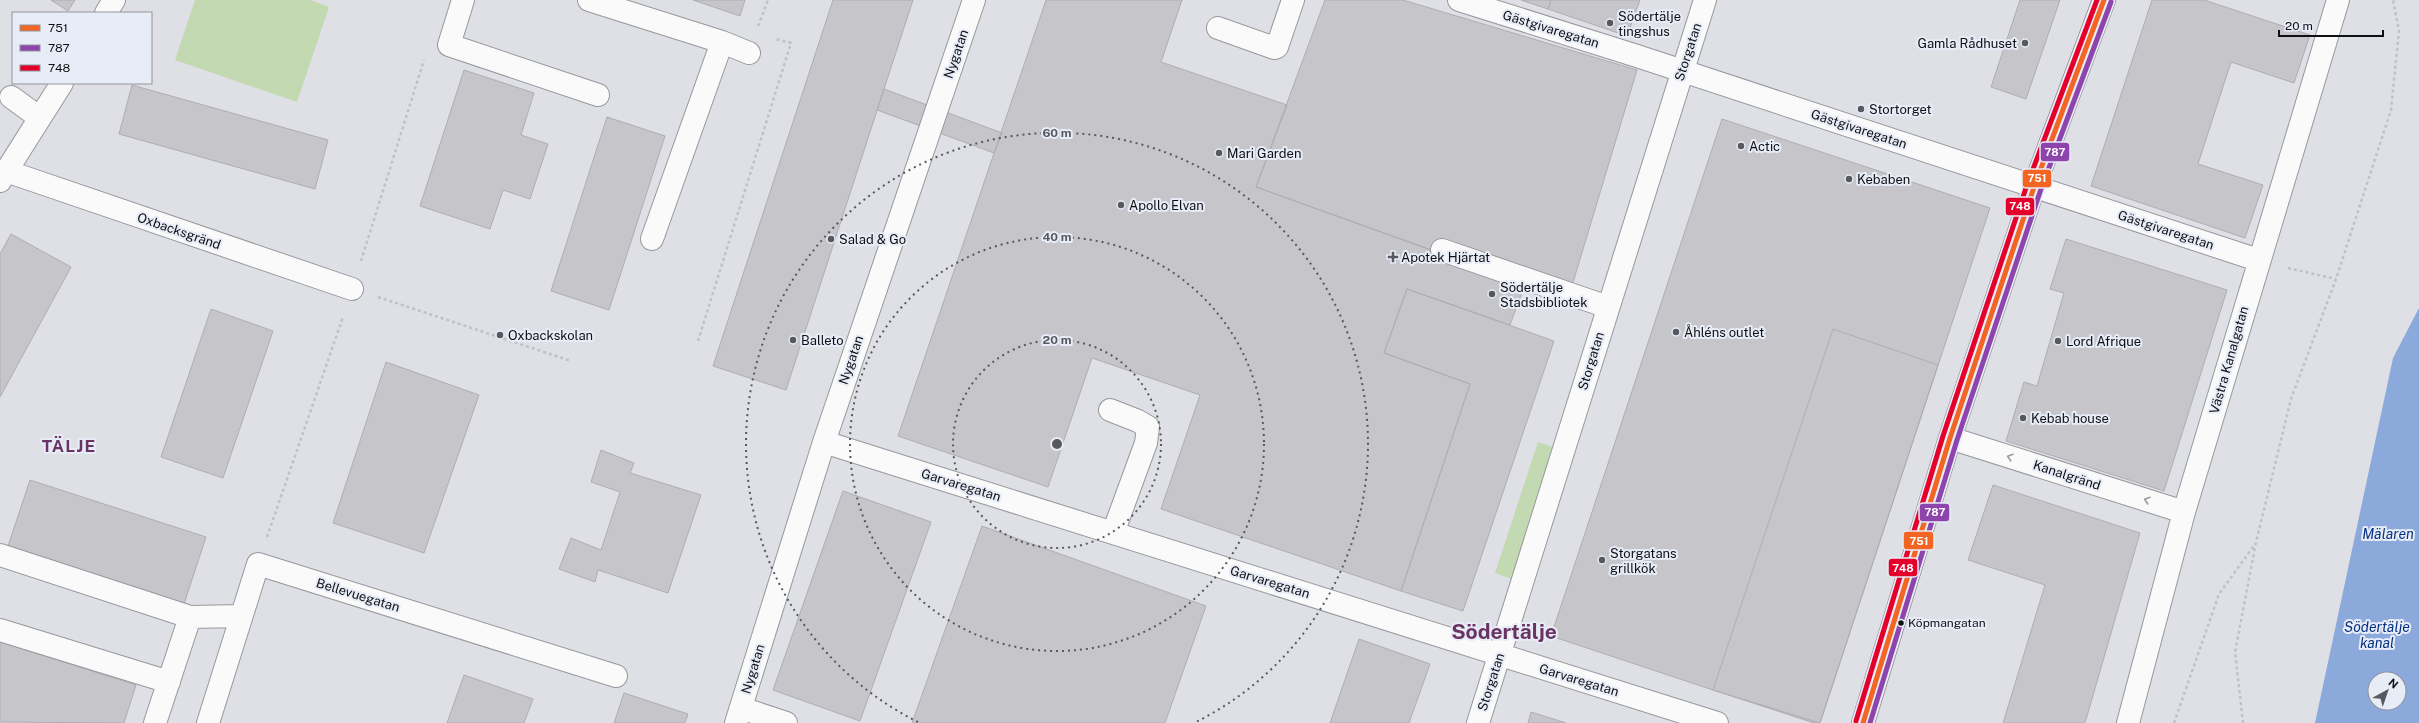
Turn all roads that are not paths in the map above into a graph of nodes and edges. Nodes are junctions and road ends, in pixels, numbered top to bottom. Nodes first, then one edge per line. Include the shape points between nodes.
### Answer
1 (114, 0) edge
2 (463, 0) edge
3 (589, 0) edge
4 (974, 0) edge
5 (1293, 0) edge
6 (1458, 0) edge
7 (1705, 0) edge
8 (2104, 0) edge
9 (2338, 0) edge
10 (107, 12) edge
11 (1218, 28) dead end
12 (722, 42) junction
13 (748, 54) dead end
14 (1682, 70) junction
15 (61, 84) edge
16 (598, 94) dead end
17 (11, 97) dead end
18 (40, 118) junction
19 (5, 168) edge
20 (2034, 187) junction
21 (652, 238) dead end
22 (1442, 250) dead end
23 (2258, 260) junction
24 (352, 289) road end
25 (1608, 307) junction
26 (1110, 410) dead end
27 (1950, 438) junction
28 (824, 442) junction
29 (2184, 512) junction
30 (1113, 533) junction
31 (0, 555) edge
32 (241, 616) junction
33 (190, 617) junction
34 (0, 630) edge
35 (1500, 654) junction
36 (616, 676) dead end
37 (169, 682) junction
38 (738, 716) edge
39 (155, 723) edge
40 (208, 723) edge
41 (786, 723) edge
42 (1478, 723) edge
43 (1717, 723) edge
44 (1863, 723) edge
45 (2128, 723) edge

1 - 10 street
2 - 16 street via 449,45
3 - 12 street
4 - 28 street, Nygatan
5 - 11 street via 1277,47
6 - 14 street, Gästgivaregatan
7 - 14 street, Storgatan
8 - 20 street
9 - 23 street, Västra Kanalgatan
12 - 13 street
12 - 21 street
14 - 20 street, Gästgivaregatan
14 - 25 street, Storgatan
15 - 18 street
17 - 18 street
18 - 19 street
19 - 24 street, Oxbacksgränd
20 - 23 street, Gästgivaregatan
20 - 27 street
22 - 25 street
23 - 29 street, Västra Kanalgatan
25 - 35 street, Storgatan
26 - 30 street via 1138,420 1148,427 1146,442
29 -> 27 street, Kanalgränd
27 - 44 street
28 - 30 street, Garvaregatan
28 - 38 street, Nygatan
29 - 45 street, Västra Kanalgatan
30 - 35 street, Garvaregatan
31 - 33 street
32 - 33 street
32 - 36 street, Bellevuegatan via 258,564
32 - 40 street
33 - 37 street
34 - 37 street
35 - 42 street, Storgatan
35 - 43 street, Garvaregatan
37 - 39 street
38 - 41 street

